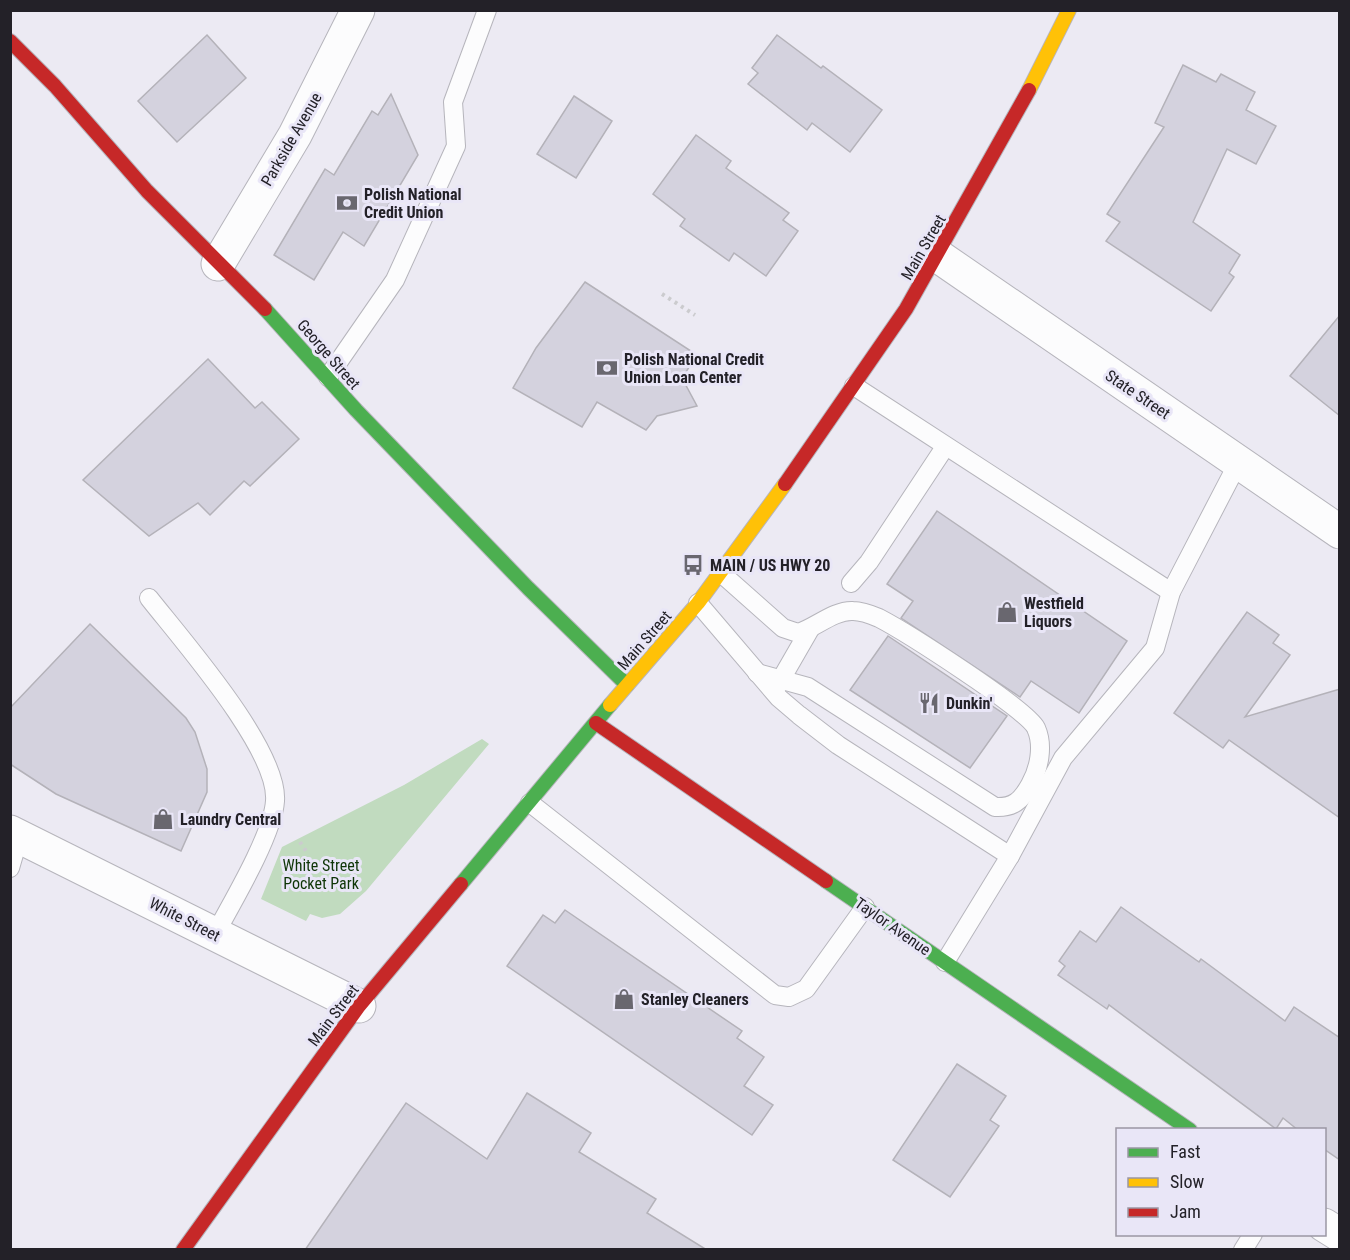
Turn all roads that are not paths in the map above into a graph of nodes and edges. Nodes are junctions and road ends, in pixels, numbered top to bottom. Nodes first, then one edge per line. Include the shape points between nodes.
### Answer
1 (358, 10) edge
2 (487, 10) edge
3 (1069, 10) edge
4 (10, 41) edge
5 (938, 256) junction
6 (218, 264) junction
7 (328, 377) junction
8 (854, 386) junction
9 (945, 447) junction
10 (1238, 463) junction
11 (1340, 532) edge
12 (721, 573) junction
13 (851, 583) dead end
14 (1171, 592) junction
15 (149, 598) dead end
16 (698, 603) junction
17 (810, 629) junction
18 (627, 685) junction
19 (778, 685) junction
20 (596, 723) junction
21 (530, 803) junction
22 (15, 835) edge
23 (1010, 856) junction
24 (10, 868) edge
25 (866, 907) junction
26 (215, 934) junction
27 (945, 962) junction
28 (359, 1006) junction
29 (1187, 1128) edge
30 (1326, 1226) edge
31 (1340, 1235) edge
32 (1251, 1236) edge
33 (183, 1250) edge
34 (1243, 1250) edge

1 - 6 street, Parkside Avenue via 295,135
2 - 7 lane via 453,102 456,146 395,280
3 - 5 street, Main Street
4 - 6 street, George Street
5 - 8 street, Main Street
5 - 10 street, State Street
6 - 7 street, George Street
7 - 18 street, George Street via 528,588
8 - 9 lane
8 - 12 street, Main Street
9 - 13 lane
9 - 14 lane
10 - 11 street, State Street
10 - 14 lane
12 - 16 street, Main Street
12 - 17 lane via 783,628 798,633
14 - 23 lane via 1155,648 1063,758
15 - 26 lane via 241,716 275,785 269,823
16 - 18 street, Main Street
16 - 19 lane via 757,673
17 - 19 lane
17 - 19 lane via 851,610 877,617 1029,718 1040,745 1039,762 1022,800 1007,807 994,807 808,687
18 - 20 street, Main Street
19 - 23 lane via 838,745
20 - 21 street, Main Street
20 - 25 street, Taylor Avenue
21 - 25 lane via 775,995 789,997 806,989
21 - 28 street, Main Street
22 - 24 lane
22 - 26 street, White Street
23 - 27 lane
25 - 27 street, Taylor Avenue
26 - 28 street, White Street
27 - 29 street, Taylor Avenue
28 - 33 street, Main Street
30 - 31 street
32 - 34 lane

